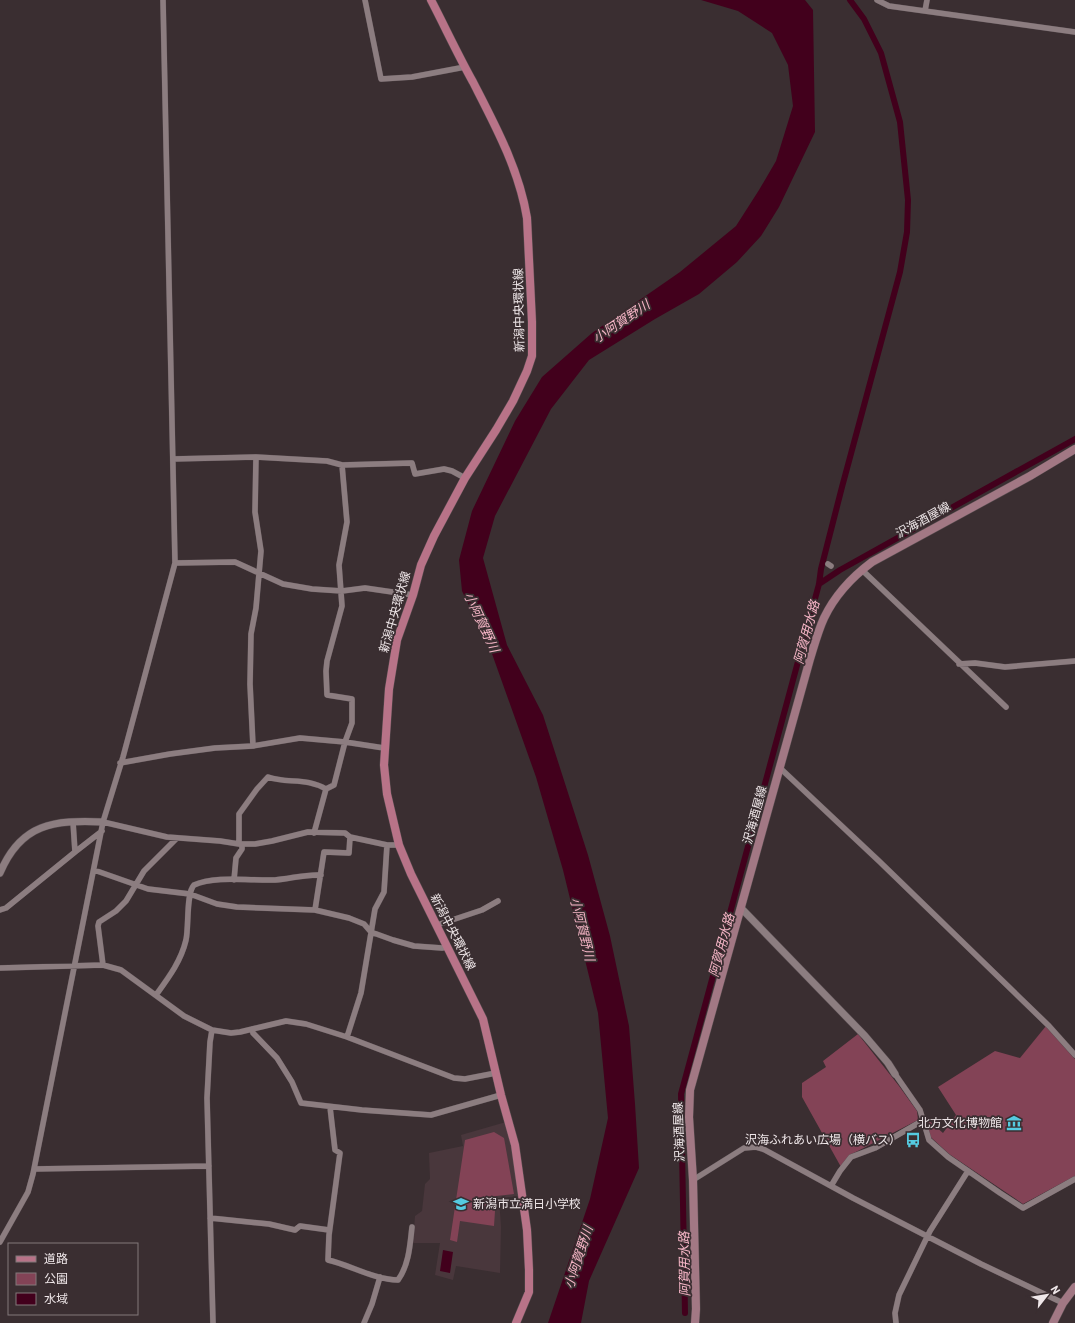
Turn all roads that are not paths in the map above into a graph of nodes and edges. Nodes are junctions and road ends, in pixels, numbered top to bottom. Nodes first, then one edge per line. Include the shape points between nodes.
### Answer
1 (164, 0) edge
2 (364, 0) edge
3 (431, 0) edge
4 (877, 0) edge
5 (927, 0) edge
6 (925, 11) junction
7 (1075, 32) edge
8 (465, 68) junction
9 (1075, 449) edge
10 (256, 457) junction
11 (173, 459) junction
12 (342, 465) junction
13 (465, 478) junction
14 (175, 563) junction
15 (862, 570) junction
16 (260, 574) junction
17 (342, 591) junction
18 (413, 595) junction
19 (1075, 661) edge
20 (959, 664) junction
21 (1006, 707) dead end
22 (345, 742) junction
23 (253, 746) junction
24 (384, 748) junction
25 (120, 763) junction
26 (780, 768) junction
27 (326, 789) junction
28 (73, 822) junction
29 (103, 822) junction
30 (102, 831) junction
31 (314, 832) junction
32 (350, 837) junction
33 (177, 838) junction
34 (241, 844) junction
35 (400, 844) junction
36 (387, 845) junction
37 (76, 852) junction
38 (94, 870) junction
39 (0, 872) edge
40 (321, 875) junction
41 (234, 880) junction
42 (135, 885) junction
43 (190, 894) junction
44 (498, 901) dead end
45 (741, 908) junction
46 (0, 910) edge
47 (315, 910) junction
48 (437, 925) junction
49 (371, 932) junction
50 (447, 947) junction
51 (74, 965) junction
52 (103, 965) junction
53 (0, 968) edge
54 (156, 995) junction
55 (252, 1029) junction
56 (212, 1030) junction
57 (347, 1037) junction
58 (1075, 1055) edge
59 (496, 1073) junction
60 (895, 1074) joint
61 (501, 1095) junction
62 (330, 1107) junction
63 (922, 1121) junction
64 (209, 1166) junction
65 (34, 1169) junction
66 (968, 1171) junction
67 (1075, 1179) edge
68 (693, 1180) junction
69 (831, 1186) junction
70 (210, 1218) junction
71 (412, 1227) dead end
72 (329, 1230) junction
73 (928, 1236) junction
74 (0, 1242) edge
75 (380, 1277) junction
76 (1075, 1287) edge
77 (1063, 1303) junction
78 (213, 1323) edge
79 (364, 1323) edge
80 (516, 1323) edge
81 (695, 1323) edge
82 (896, 1323) edge
83 (1053, 1323) edge

1 - 11 street
2 - 8 street via 381,79 412,77
3 - 8 main road, 新潟中央環状線
4 - 6 street via 889,6
5 - 6 street
6 - 7 street
8 - 13 main road, 新潟中央環状線 via 500,134 524,205 533,341 532,356 516,395
9 - 15 main road, 沢海酒屋線 via 872,562
10 - 11 street
10 - 12 street via 327,461
10 - 16 street via 255,512 262,550
11 - 14 street
12 - 13 street via 412,463 415,474 444,469 452,470
12 - 17 street via 347,522 340,565
13 - 18 main road, 新潟中央環状線 via 421,565
14 - 16 street via 235,562
14 - 25 street
15 - 20 street
15 - 26 main road, 沢海酒屋線 via 834,598 823,619
16 - 17 street via 283,584
16 - 23 street via 251,634
17 - 18 street via 365,588
17 - 22 street via 342,606 326,671 327,695 352,699 352,723
18 - 24 main road, 新潟中央環状線 via 397,640
19 - 20 street via 1005,667 975,663
20 - 21 street
22 - 23 street via 300,738
22 - 24 street
22 - 27 street via 334,785
23 - 25 street via 215,748
24 - 35 main road, 新潟中央環状線 via 387,794
25 - 29 street
26 - 45 main road, 沢海酒屋線
26 - 58 street via 1049,1026
27 - 31 street
27 - 34 street via 300,780 275,780 268,777 239,814
28 - 29 street
28 - 37 street
28 - 39 street via 48,825 27,835 11,851
29 - 30 street
29 - 33 street
30 - 37 street
30 - 38 street
31 - 32 street via 344,833
31 - 34 street via 255,844
32 - 36 street
32 - 40 street via 349,853 324,852
33 - 34 street
33 - 42 street via 147,868
34 - 41 street via 242,849 236,858
35 - 36 street
35 - 48 main road, 新潟中央環状線 via 411,874
36 - 49 street via 384,892 375,910
37 - 46 street via 6,908
38 - 42 street
38 - 51 street
40 - 41 street via 275,880
40 - 47 street
41 - 43 street via 202,882 194,885
42 - 43 street
42 - 52 street via 123,905 99,922
43 - 47 street via 217,904 237,907
43 - 54 street via 186,940 180,958 174,971
44 - 48 street via 482,910
45 - 60 street via 865,1036
45 - 68 main road, 沢海酒屋線 via 690,1090
47 - 49 street via 364,924
48 - 50 main road, 新潟中央環状線
49 - 50 street via 414,946
49 - 57 street via 360,994
50 - 59 main road, 新潟中央環状線 via 483,1019
51 - 52 street
51 - 53 street
51 - 65 street
52 - 54 street via 121,970
54 - 56 street via 184,1016
55 - 56 street via 231,1033
55 - 57 street via 286,1021
55 - 62 street via 277,1058 292,1082 300,1103
56 - 64 street via 207,1098
57 - 59 street via 454,1078 466,1079
59 - 61 main road, 新潟中央環状線
60 - 63 street via 920,1110
61 - 62 street via 431,1115
61 - 80 main road, 新潟中央環状線 via 515,1145 527,1230 528,1292
62 - 72 street via 335,1150 340,1153
63 - 66 street via 929,1140
63 - 69 street via 875,1148 851,1157
64 - 65 street
64 - 70 street
65 - 74 street via 28,1192
66 - 67 street via 1024,1208
66 - 73 street
68 - 69 street via 744,1148 756,1147
68 - 81 main road, 沢海酒屋線
69 - 73 street
70 - 72 street via 269,1224 295,1230 300,1226
70 - 78 street
71 - 75 street via 410,1248 403,1273 398,1280
72 - 75 street via 328,1260
73 - 77 street
73 - 82 street via 899,1295
75 - 79 street
76 - 77 main road
77 - 83 main road

